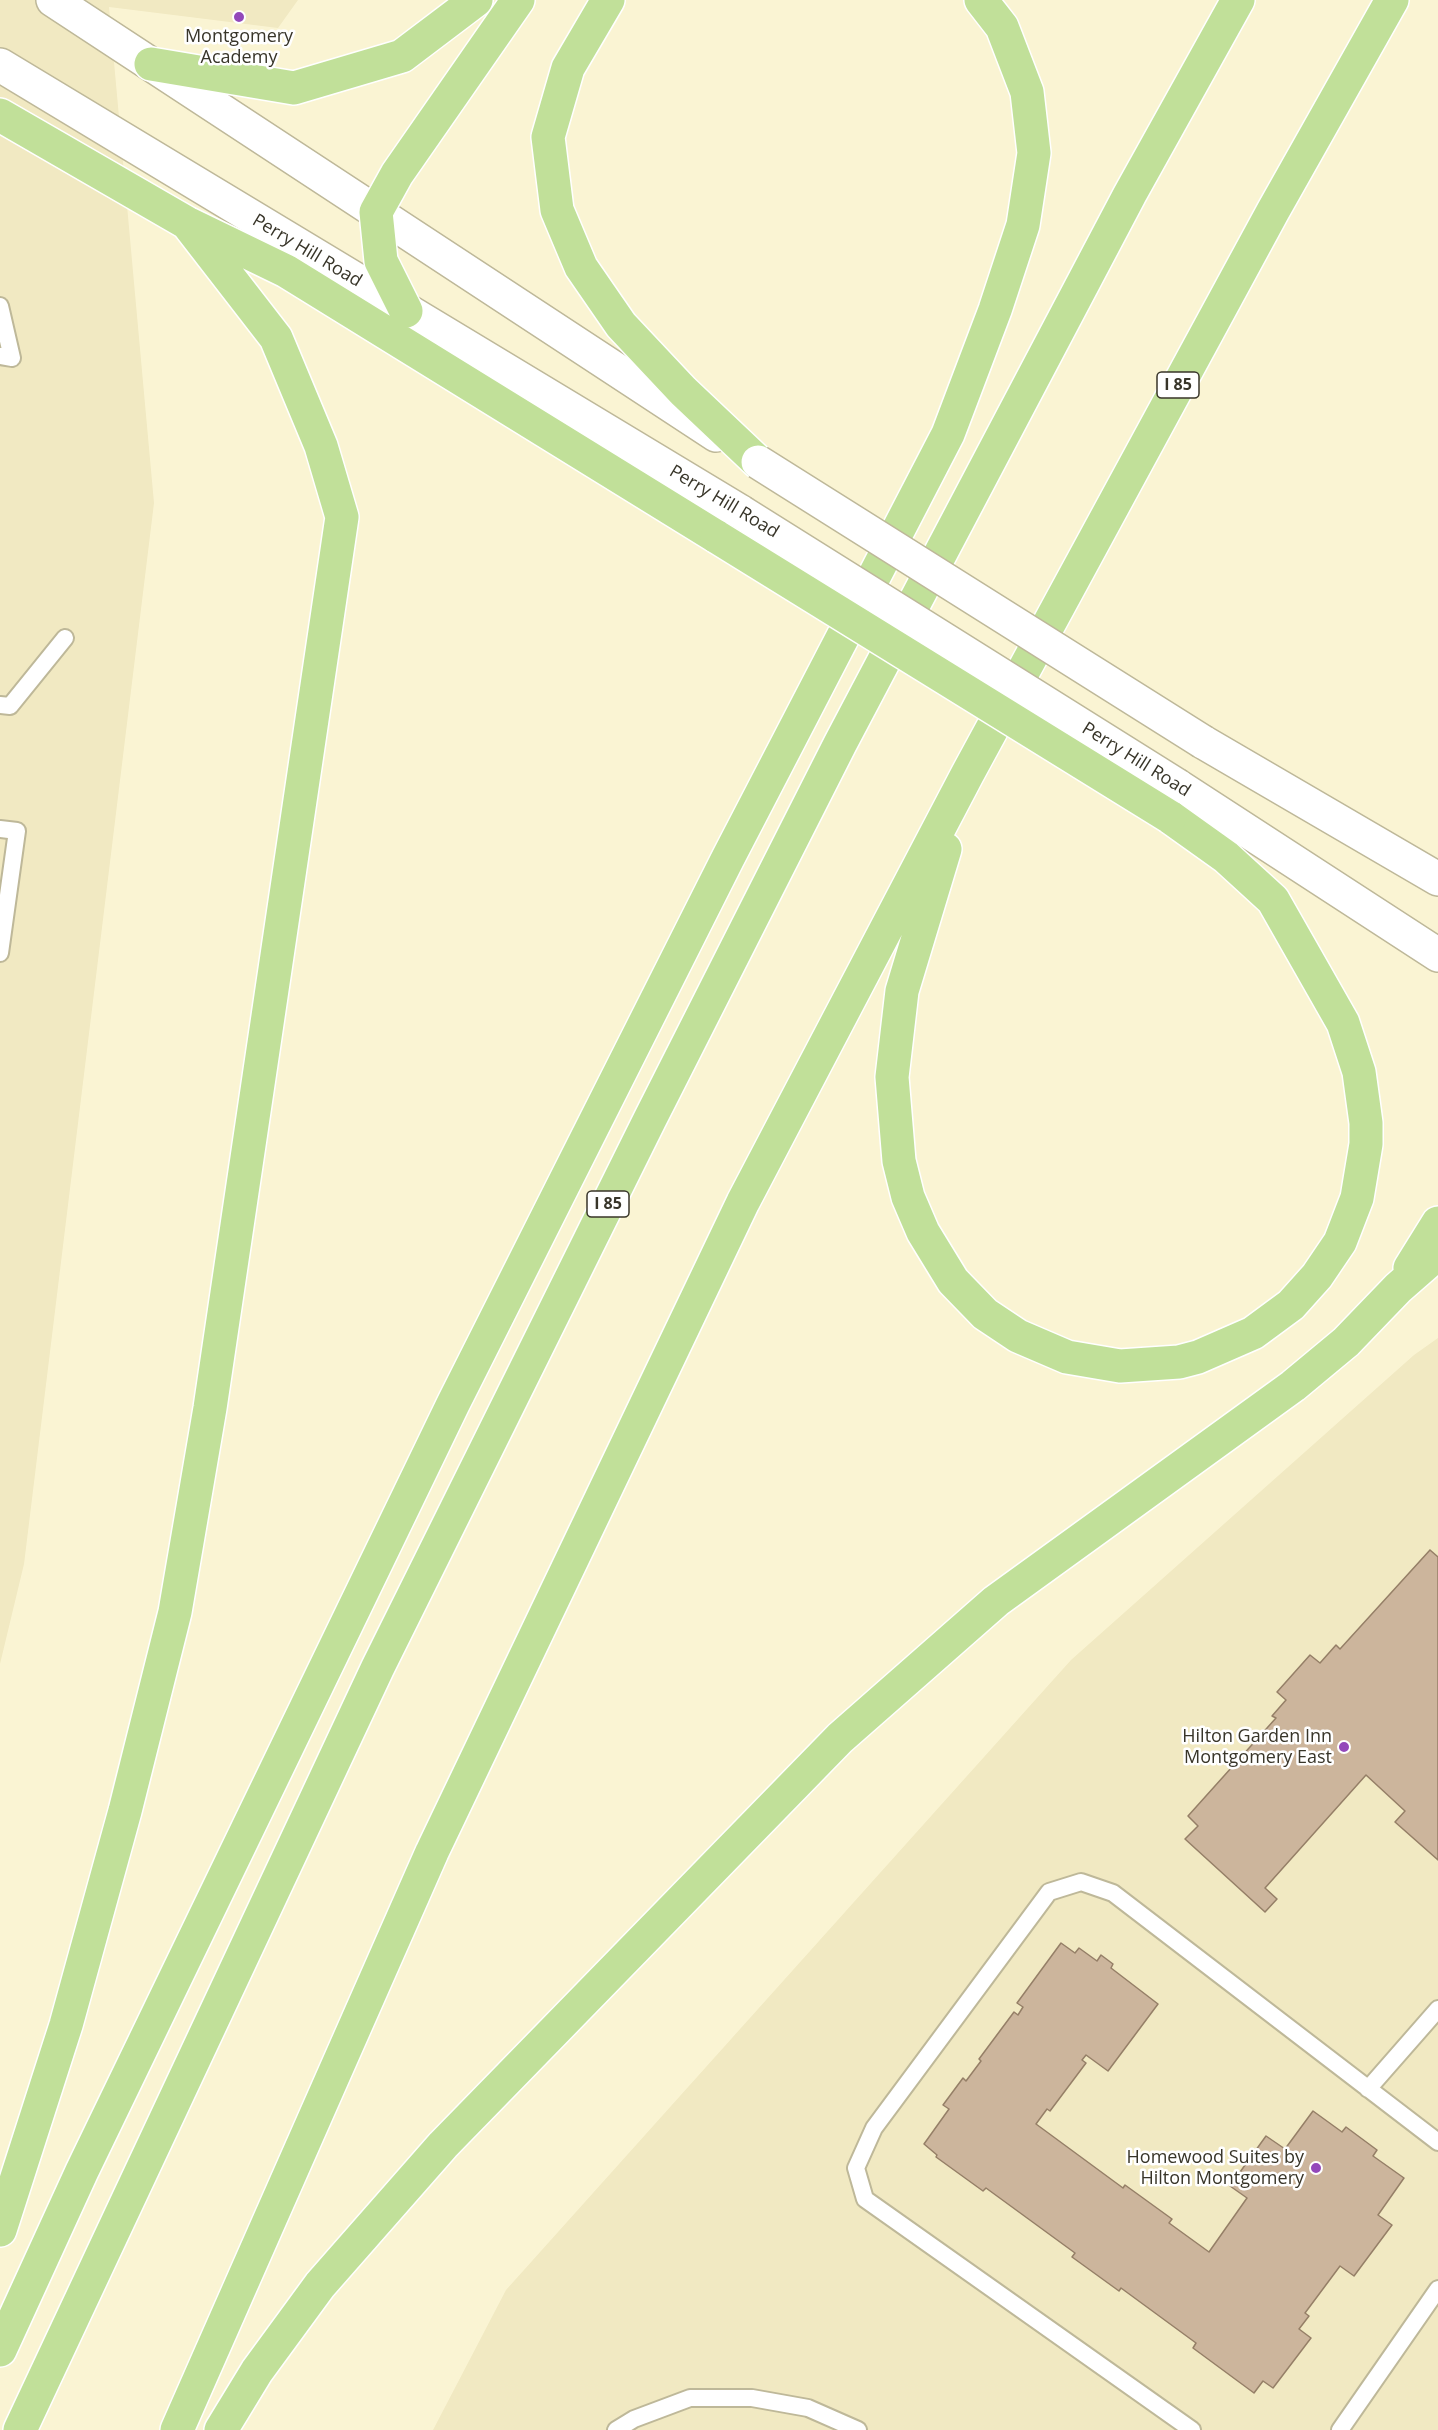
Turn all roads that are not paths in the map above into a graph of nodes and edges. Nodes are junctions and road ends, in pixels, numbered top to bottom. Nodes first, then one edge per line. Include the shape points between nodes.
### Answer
1 (53, 0) edge
2 (476, 0) edge
3 (518, 0) edge
4 (608, 0) edge
5 (981, 0) edge
6 (1238, 0) edge
7 (1392, 0) edge
8 (151, 64) junction
9 (0, 65) edge
10 (0, 116) edge
11 (376, 212) junction
12 (187, 223) junction
13 (0, 306) edge
14 (406, 311) junction
15 (0, 356) edge
16 (758, 462) junction
17 (65, 638) dead end
18 (0, 705) edge
19 (968, 773) junction
20 (0, 829) edge
21 (1438, 879) edge
22 (0, 953) edge
23 (1438, 955) edge
24 (1438, 1223) edge
25 (1438, 1253) edge
26 (1398, 1288) junction
27 (1438, 2009) edge
28 (1368, 2089) junction
29 (1438, 2142) edge
30 (0, 2230) edge
31 (1438, 2289) edge
32 (0, 2349) edge
33 (20, 2430) edge
34 (177, 2430) edge
35 (221, 2430) edge
36 (616, 2430) edge
37 (858, 2430) edge
38 (1192, 2430) edge
39 (1340, 2430) edge

1 - 8 main road
2 - 8 highway via 402,56 294,88
3 - 11 highway
4 - 16 highway via 568,68 548,137 557,210 581,267 621,325 682,391
5 - 32 highway via 1002,27 1026,92 1034,153 1023,225 948,434 453,1404
6 - 33 highway, I 85 via 1130,194 840,744 656,1108 378,1667
7 - 19 highway, I 85
8 - 11 main road
9 - 14 main road, Perry Hill Road
10 - 12 highway
11 - 14 highway via 381,261
11 - 16 main road
12 - 19 highway, bridge via 286,271 1170,817 1226,856 1273,900 1343,1023 1359,1072 1366,1144 1357,1198 1340,1242 1291,1305 1253,1334 1179,1362 1120,1366 1067,1357 1018,1336 985,1314 953,1281 923,1232 908,1197 899,1161 892,1077 894,1043 902,991
12 - 30 highway via 276,338 321,446 342,517 211,1396 175,1612 66,2025
13 - 15 lane via 12,358
14 - 23 main road, Perry Hill Road, bridge via 741,512 1178,786
16 - 21 main road, bridge via 1203,742
17 - 18 lane via 10,706
19 - 34 highway, I 85 via 743,1202 432,1852
20 - 22 lane via 17,831
24 - 26 highway
25 - 26 highway
26 - 35 highway via 1346,1342 1293,1386 996,1601 840,1738 443,2145 320,2285 257,2371
27 - 28 lane
28 - 29 lane
28 - 38 lane via 1113,1893 1081,1882 1049,1892 874,2128 856,2168 865,2199
31 - 39 lane
36 - 37 lane via 690,2398 752,2398 808,2408

